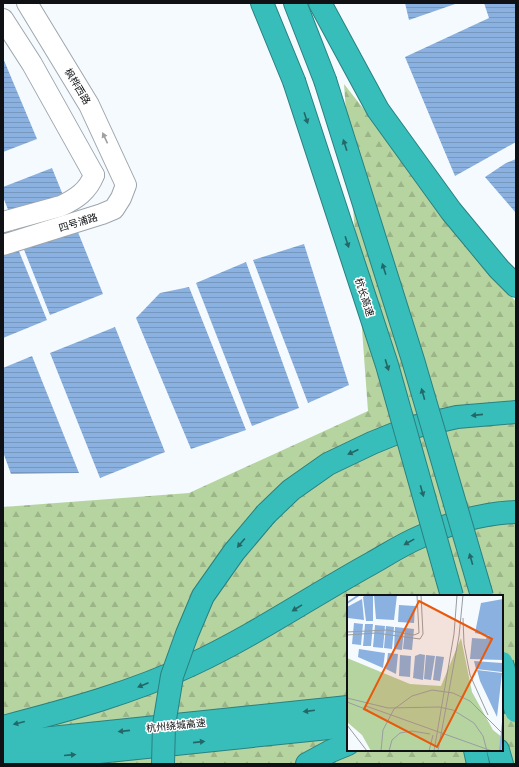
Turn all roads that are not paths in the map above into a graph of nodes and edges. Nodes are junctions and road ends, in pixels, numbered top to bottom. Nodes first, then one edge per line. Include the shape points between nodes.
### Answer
1 (27, 3) edge
2 (262, 3) edge
3 (296, 3) edge
4 (320, 3) edge
5 (3, 19) edge
6 (122, 174) junction
7 (94, 175) junction
8 (3, 222) edge
9 (3, 245) edge
10 (516, 286) edge
11 (516, 412) edge
12 (516, 512) edge
13 (443, 566) junction
14 (445, 595) edge
15 (452, 595) edge
16 (482, 595) edge
17 (503, 666) edge
18 (516, 685) edge
19 (503, 687) edge
20 (516, 705) edge
21 (347, 706) edge
22 (503, 707) edge
23 (516, 711) edge
24 (347, 726) edge
25 (3, 727) edge
26 (3, 743) edge
27 (347, 744) edge
28 (475, 751) edge
29 (498, 751) edge
30 (3, 762) edge
31 (163, 764) edge
32 (307, 764) edge
33 (478, 764) edge
34 (502, 764) edge

6 -> 1 main road, 枫桦西路 via 89,105
2 -> 13 highway, 杭长高速, bridge via 294,81 387,366
16 -> 3 highway, bridge via 413,360 324,80
4 - 10 highway via 378,110 451,211
5 - 7 main road via 32,64
6 - 7 main road
6 - 9 main road, 四号浦路 via 126,185 114,210
7 - 8 main road, 四号浦路 via 81,195 70,202
11 -> 31 highway, bridge via 457,418 403,430 328,464 290,490 234,552 203,596 172,676 164,725
12 -> 25 highway via 503,512 458,522 419,537 200,661 133,690
13 - 14 highway, bridge
13 - 15 highway, 杭长高速, bridge
17 - 23 highway, bridge
18 - 19 highway
20 - 22 highway
21 -> 26 highway, 杭州绕城高速
30 -> 24 highway, 杭州绕城高速
27 - 32 highway
28 - 33 highway
29 - 34 highway

